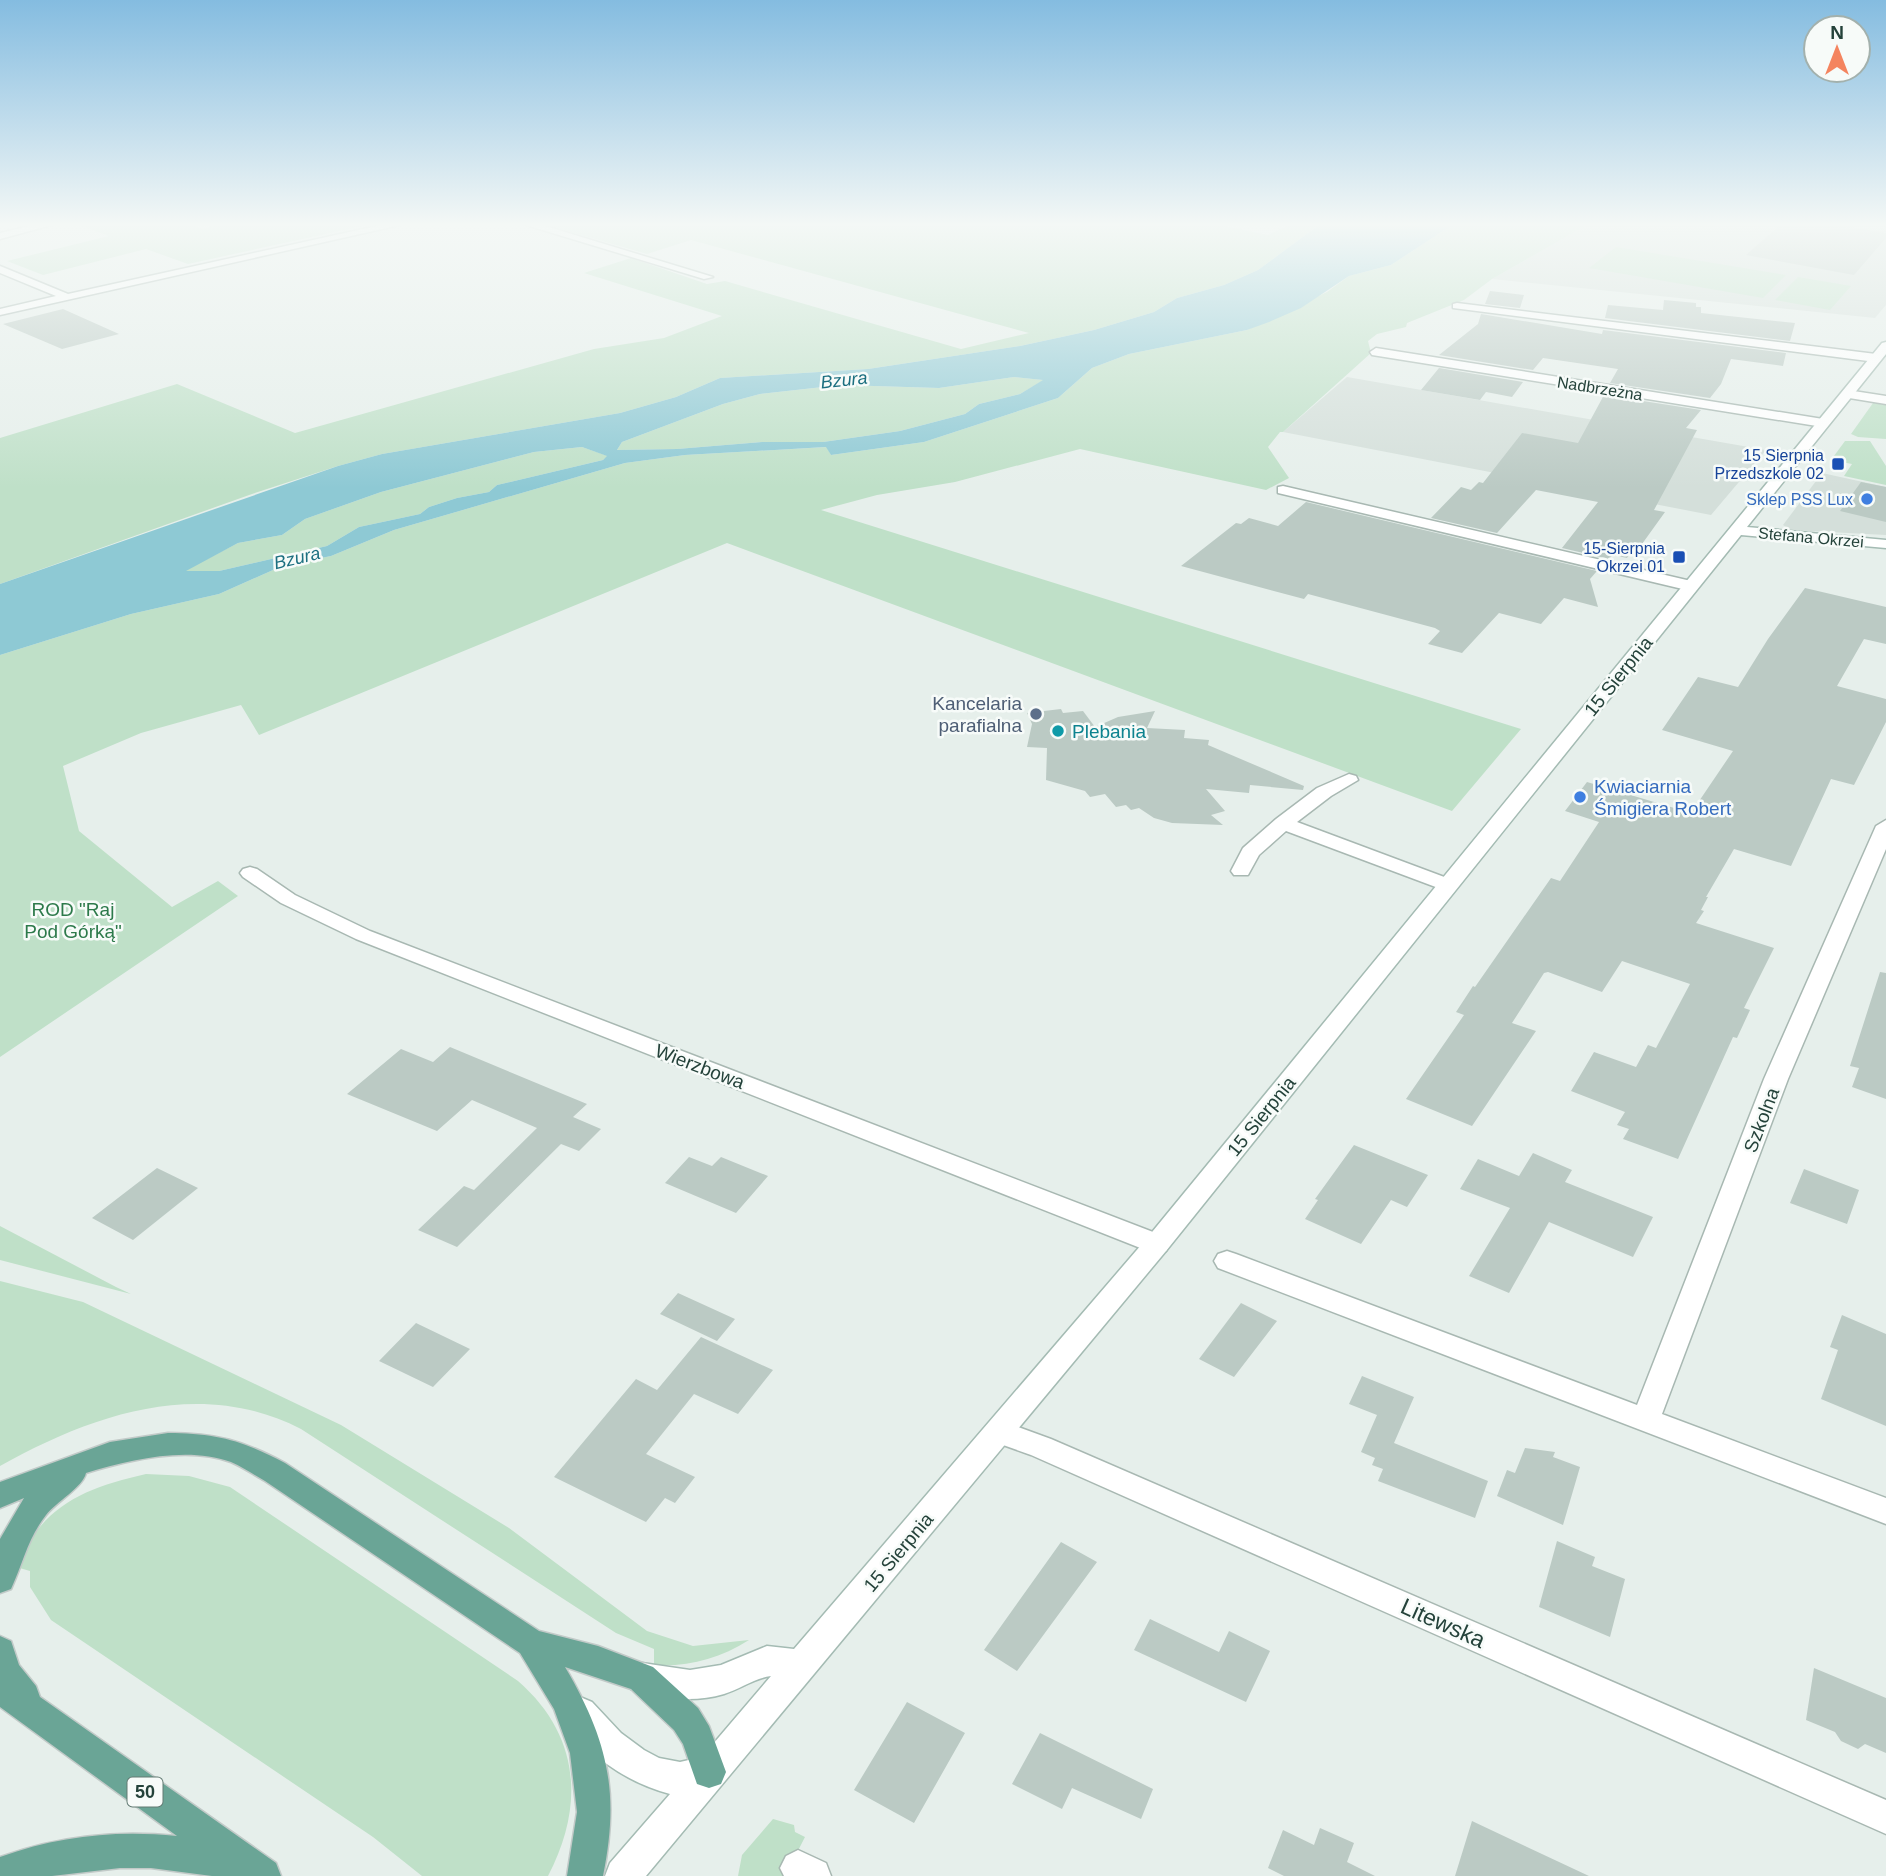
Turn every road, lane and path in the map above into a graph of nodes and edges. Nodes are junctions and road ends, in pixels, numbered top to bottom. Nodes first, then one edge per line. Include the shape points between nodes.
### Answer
1 (1510, 313) edge
2 (1886, 346) edge
3 (1376, 352) dead end
4 (1876, 358) junction
5 (1847, 394) junction
6 (1886, 400) edge
7 (1823, 423) junction
8 (1283, 490) dead end
9 (1737, 530) junction
10 (1886, 544) edge
11 (1691, 586) junction
12 (1349, 780) dead end
13 (1283, 823) junction
14 (1886, 826) edge
15 (1241, 871) dead end
16 (250, 873) dead end
17 (1448, 885) junction
18 (1157, 1244) junction
19 (1227, 1261) dead end
20 (1646, 1418) junction
21 (999, 1432) junction
22 (122, 1453) junction
23 (0, 1495) edge
24 (1886, 1510) edge
25 (0, 1579) edge
26 (531, 1643) junction
27 (0, 1651) edge
28 (802, 1665) junction
29 (642, 1678) junction
30 (0, 1688) edge
31 (565, 1696) junction
32 (38, 1715) junction
33 (709, 1772) junction
34 (1886, 1818) edge
35 (258, 1872) edge
36 (0, 1875) edge
37 (585, 1876) edge
38 (622, 1876) edge

1 - 4 street
2 - 4 street, 15 Sierpnia
3 - 7 street, Nadbrzeżna
4 - 5 street, 15 Sierpnia
5 - 6 street
5 - 7 street, 15 Sierpnia
7 - 9 street, 15 Sierpnia
8 - 11 street
9 - 10 street, Stefana Okrzei
9 - 11 street, 15 Sierpnia
11 - 17 street, 15 Sierpnia
12 - 13 street via 1324,792
13 - 15 street via 1250,852
13 - 17 street
14 - 20 street, Szkolna via 1776,1079
16 - 18 street, Wierzbowa via 288,900 363,935
17 - 18 street, 15 Sierpnia
18 - 21 street, 15 Sierpnia
19 - 20 street
20 - 24 street
21 - 28 street, 15 Sierpnia
21 - 34 street, Litewska
22 - 23 main road via 84,1460
22 - 25 main road via 83,1468 52,1487 25,1518
22 - 26 main road via 195,1444 242,1454
26 - 29 main road
26 - 31 main road
27 - 32 main road via 4,1671
28 - 29 street via 767,1661 722,1680 690,1685
28 - 33 street, 15 Sierpnia
29 - 33 main road via 686,1719 698,1737
30 - 32 main road, 50
31 - 33 street via 596,1733 628,1759 673,1779
31 - 37 main road via 591,1762 594,1834
32 - 35 main road, 50
33 - 38 street, 15 Sierpnia
35 - 36 main road via 214,1858 117,1849 65,1855

